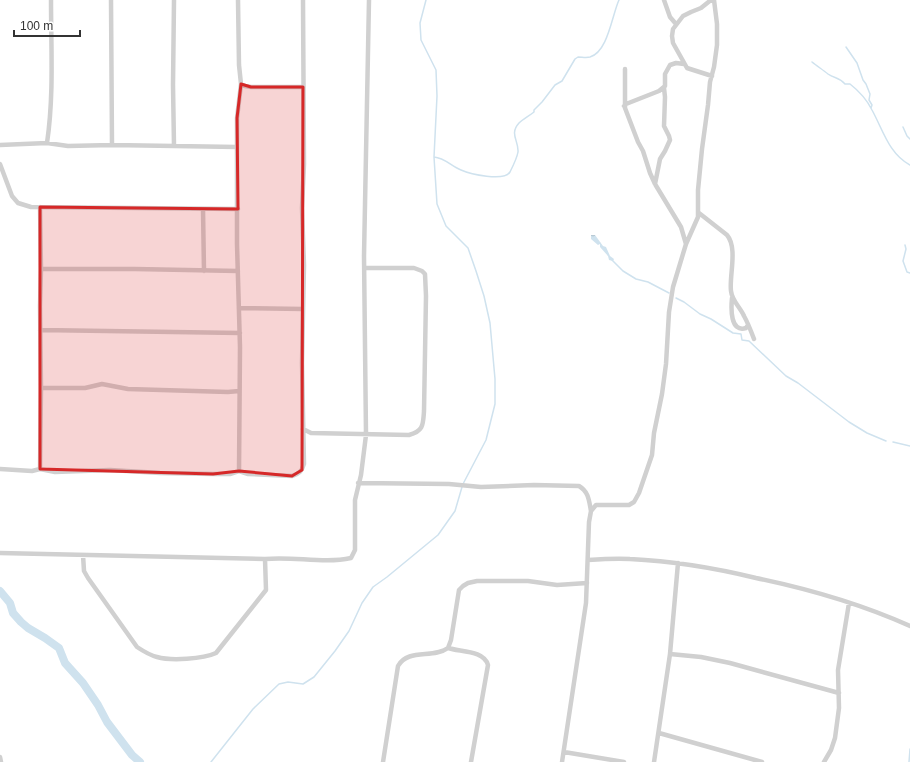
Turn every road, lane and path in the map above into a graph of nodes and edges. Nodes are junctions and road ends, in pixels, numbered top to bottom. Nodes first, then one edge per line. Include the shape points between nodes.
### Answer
1 (51, 0) edge
2 (111, 0) edge
3 (174, 0) edge
4 (238, 0) edge
5 (303, 0) edge
6 (369, 0) edge
7 (664, 0) edge
8 (710, 0) edge
9 (714, 0) edge
10 (676, 24) junction
11 (684, 64) junction
12 (625, 70) dead end
13 (712, 76) junction
14 (241, 84) junction
15 (303, 88) junction
16 (664, 88) junction
17 (624, 106) junction
18 (48, 143) junction
19 (112, 145) junction
20 (0, 146) edge
21 (174, 146) junction
22 (237, 147) junction
23 (0, 164) edge
24 (655, 184) junction
25 (40, 207) junction
26 (203, 209) junction
27 (238, 209) junction
28 (699, 213) junction
29 (686, 244) junction
30 (365, 268) junction
31 (41, 269) junction
32 (204, 271) junction
33 (238, 271) junction
34 (732, 296) junction
35 (239, 308) junction
36 (303, 310) junction
37 (748, 325) junction
38 (40, 330) junction
39 (240, 332) junction
40 (754, 339) dead end
41 (41, 388) junction
42 (239, 391) junction
43 (303, 429) junction
44 (366, 435) junction
45 (0, 469) edge
46 (40, 469) junction
47 (238, 471) junction
48 (358, 483) junction
49 (591, 511) junction
50 (0, 553) edge
51 (83, 555) junction
52 (266, 559) junction
53 (588, 560) junction
54 (678, 563) junction
55 (587, 583) junction
56 (849, 603) junction
57 (910, 626) edge
58 (448, 648) junction
59 (670, 654) junction
60 (839, 693) junction
61 (659, 733) junction
62 (564, 752) junction
63 (0, 757) edge
64 (1, 762) edge
65 (383, 762) edge
66 (471, 762) edge
67 (562, 762) edge
68 (624, 762) edge
69 (654, 762) edge
70 (762, 762) edge
71 (824, 762) edge

1 - 18 street
2 - 19 street
3 - 21 street
4 - 14 street
5 - 15 street
6 - 30 street
7 - 10 street via 670,17
8 - 10 street via 701,8 683,16
9 - 13 street via 717,45
10 - 11 street via 673,29 673,43
11 - 13 street via 687,68
11 - 16 street via 670,65 665,74
12 - 17 street
13 - 28 street via 698,190
14 - 15 street via 251,87
14 - 22 street
15 - 36 street
16 - 17 street
16 - 24 street via 664,126 670,140 660,158
17 - 24 street
18 - 19 street via 68,146
18 - 20 street
19 - 21 street
21 - 22 street
22 - 27 street
23 - 25 street via 12,196 18,203
24 - 29 street via 681,227
25 - 26 street
25 - 31 street
26 - 27 street
26 - 32 street
27 - 33 street
28 - 29 street via 697,223
28 - 34 street via 731,240
29 - 49 street via 669,312 666,364 651,462 634,502 629,505 596,505
30 - 44 street
30 - 44 street via 419,268 425,274 426,296 424,411 421,429 410,435
31 - 32 street
31 - 38 street
32 - 33 street
33 - 35 street
34 - 37 street
34 - 37 street via 731,314 735,325 742,330
35 - 36 street
35 - 39 street
36 - 43 street
37 - 40 street
38 - 39 street
38 - 41 street
39 - 42 street
41 - 42 street via 85,388 102,384 128,389
41 - 46 street
42 - 47 street
43 - 44 street via 311,433
43 - 47 street via 304,464 298,474 248,474
44 - 48 street
45 - 46 street
46 - 47 street via 55,472 110,470 214,474
48 - 49 street via 489,487 579,486 588,495
48 - 52 street via 355,500 356,545 351,558 325,561
49 - 53 street
50 - 51 street
51 - 52 street
51 - 52 street via 84,571 88,578 137,646 148,654 164,658 208,657 216,653 266,590
53 - 54 street via 630,559
53 - 55 street
54 - 56 street via 719,569 794,586
54 - 59 street
55 - 58 street via 468,583 459,590
55 - 62 street
56 - 57 street
56 - 60 street via 838,670
58 - 65 street via 437,653 407,657 400,662
58 - 66 street via 481,656 487,660
59 - 60 street via 730,663
59 - 61 street
60 - 71 street via 840,708 835,738
61 - 69 street
61 - 70 street
62 - 67 street
62 - 68 street
63 - 64 street

